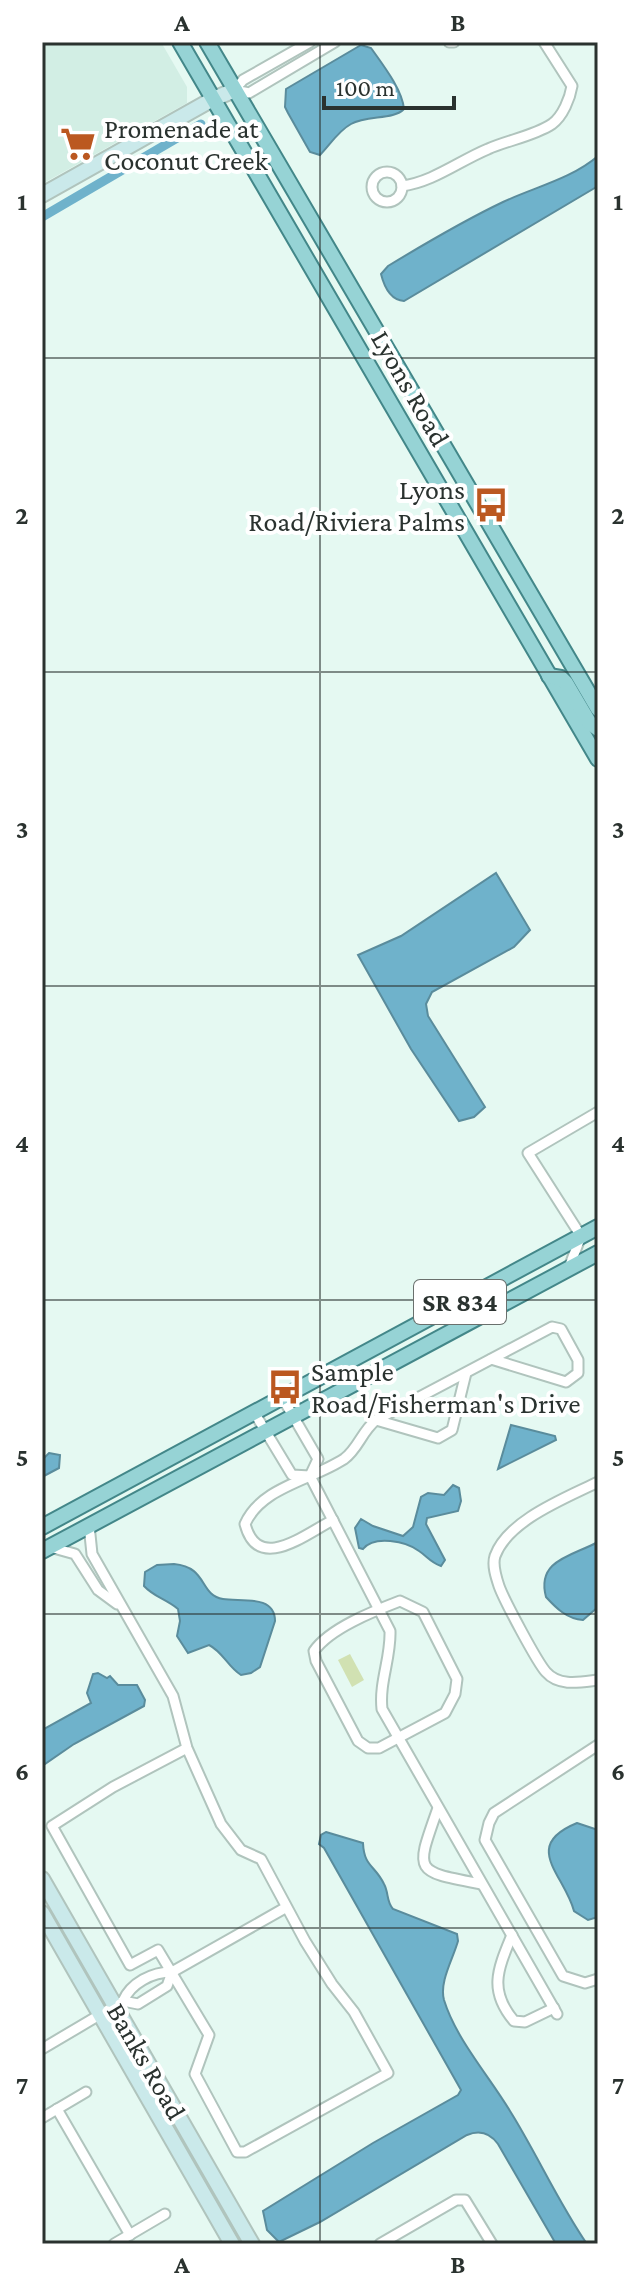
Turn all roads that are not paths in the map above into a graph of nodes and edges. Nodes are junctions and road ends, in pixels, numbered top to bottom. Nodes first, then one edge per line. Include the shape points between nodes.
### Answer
1 (180, 42) edge
2 (207, 42) edge
3 (310, 42) edge
4 (335, 42) edge
5 (544, 42) edge
6 (235, 90) junction
7 (213, 99) junction
8 (402, 186) dead end
9 (42, 195) edge
10 (364, 309) junction
11 (342, 322) junction
12 (549, 676) junction
13 (598, 709) edge
14 (598, 729) edge
15 (598, 759) edge
16 (598, 1112) edge
17 (598, 1227) edge
18 (581, 1236) junction
19 (598, 1253) edge
20 (568, 1270) junction
21 (491, 1359) junction
22 (466, 1373) junction
23 (282, 1397) junction
24 (254, 1412) junction
25 (293, 1415) junction
26 (376, 1420) junction
27 (265, 1429) junction
28 (310, 1476) junction
29 (598, 1482) edge
30 (333, 1520) junction
31 (89, 1525) junction
32 (42, 1527) edge
33 (46, 1549) edge
34 (122, 1608) junction
35 (379, 1609) junction
36 (598, 1680) edge
37 (398, 1739) junction
38 (598, 1745) edge
39 (187, 1748) junction
40 (438, 1808) junction
41 (42, 1879) edge
42 (481, 1884) junction
43 (285, 1908) junction
44 (42, 1913) edge
45 (512, 1935) junction
46 (172, 1972) junction
47 (598, 1979) edge
48 (119, 2003) junction
49 (100, 2014) junction
50 (42, 2049) edge
51 (86, 2092) dead end
52 (57, 2109) junction
53 (42, 2118) edge
54 (165, 2214) dead end
55 (130, 2235) junction
56 (114, 2244) edge
57 (232, 2244) edge
58 (252, 2244) edge
59 (380, 2244) edge
60 (492, 2244) edge

1 - 7 main road, Lyons Road
2 - 6 main road, Lyons Road
3 - 6 street via 243,80
4 - 6 street via 249,93
5 - 8 street via 572,86 552,124 477,153 423,182
6 - 7 street
6 - 10 main road, Lyons Road
7 - 9 street
7 - 11 main road, Lyons Road
10 - 11 main road
10 - 13 main road, Lyons Road
11 - 12 main road, Lyons Road
12 - 14 main road via 566,683
12 - 15 main road, Lyons Road
16 - 18 street via 528,1153
17 - 18 main road, SR 834
18 - 20 street
18 - 23 main road, SR 834
19 - 20 main road, SR 834
20 - 25 main road, SR 834
21 - 21 street via 566,1382 578,1373 578,1360 561,1329 552,1327
21 - 22 street
22 - 26 street
22 - 26 street via 452,1430 438,1438
23 - 24 main road, SR 834
23 - 25 street
24 - 27 street
24 - 32 main road, SR 834
25 - 27 main road, SR 834
25 - 28 street via 318,1459
26 - 28 street via 346,1457
27 - 28 street via 292,1475
27 - 31 main road, SR 834
28 - 30 street
28 - 30 street via 259,1503 245,1524 249,1538 259,1548 275,1549
29 - 36 street via 524,1522 503,1543 494,1571 546,1673 562,1682
30 - 35 street
31 - 33 main road, SR 834
31 - 34 street via 92,1554
33 - 34 street via 75,1554 98,1590
34 - 39 street via 173,1696
35 - 37 street via 390,1631 391,1649 380,1693 382,1709
35 - 37 street via 400,1601 423,1612 457,1679 445,1713
35 - 37 street via 322,1640 314,1651 358,1741 379,1748
37 - 40 street
38 - 47 street via 494,1813 485,1840 563,1976 585,1983
39 - 43 street via 221,1824 241,1850 261,1859
39 - 46 street via 52,1826 130,1965 158,1950
40 - 42 street
40 - 42 street via 423,1864 439,1876
41 - 48 street, Banks Road
42 - 45 street
43 - 46 street
43 - 46 street via 388,2073 237,2152 195,2074 209,2035
44 - 49 street, Banks Road
45 - 45 street via 496,1985 507,2013 514,2021 525,2022 555,2011
46 - 48 street via 159,1972 128,1989
46 - 48 street via 167,1986 138,2004
48 - 49 street
48 - 58 street, Banks Road
49 - 50 street
49 - 57 street, Banks Road
51 - 52 street
52 - 53 street
52 - 55 street
54 - 55 street
55 - 56 street
59 - 60 street via 456,2200 465,2200

